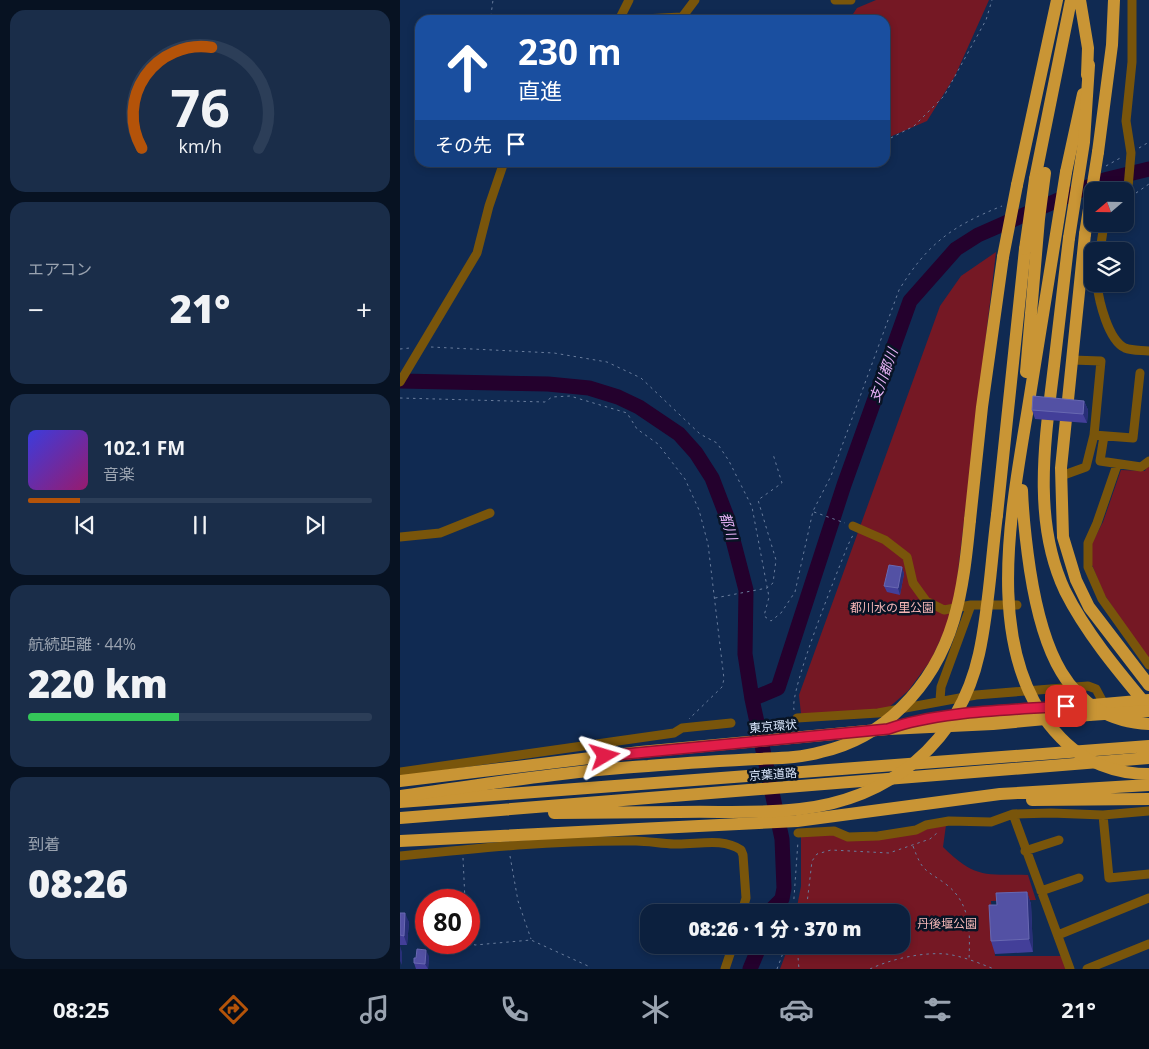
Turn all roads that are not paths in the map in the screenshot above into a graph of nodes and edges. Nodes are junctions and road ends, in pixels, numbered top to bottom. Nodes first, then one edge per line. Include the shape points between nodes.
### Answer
1 (629, 0) edge
2 (695, 0) edge
3 (835, 0) edge
4 (850, 0) edge
5 (1057, 0) edge
6 (1071, 0) edge
7 (1080, 0) edge
8 (1114, 0) edge
9 (1132, 0) edge
10 (622, 15) edge
11 (682, 15) edge
12 (1089, 65) junction
13 (502, 167) edge
14 (1040, 176) junction
15 (1128, 182) edge
16 (1099, 292) edge
17 (1149, 351) edge
18 (1072, 360) junction
19 (1140, 373) dead end
20 (400, 382) edge
21 (1094, 435) junction
22 (1104, 436) junction
23 (1149, 461) edge
24 (1118, 464) junction
25 (1061, 476) junction
26 (490, 513) dead end
27 (855, 527) road end
28 (400, 536) edge
29 (971, 604) junction
30 (1017, 605) dead end
31 (1149, 666) edge
32 (1149, 685) edge
33 (940, 700) junction
34 (1104, 704) junction
35 (1147, 705) edge
36 (797, 718) road end
37 (731, 722) dead end
38 (1149, 724) edge
39 (888, 729) junction
40 (1149, 746) edge
41 (1149, 758) edge
42 (400, 772) edge
43 (1149, 774) edge
44 (400, 781) edge
45 (1149, 785) edge
46 (400, 796) edge
47 (1149, 799) edge
48 (400, 802) edge
49 (1149, 811) edge
50 (1013, 814) junction
51 (1103, 815) junction
52 (400, 818) edge
53 (829, 818) junction
54 (400, 822) edge
55 (797, 827) junction
56 (1059, 840) dead end
57 (400, 841) edge
58 (1025, 851) junction
59 (400, 856) edge
60 (1149, 874) edge
61 (1079, 878) dead end
62 (1041, 892) junction
63 (1149, 898) edge
64 (744, 904) edge
65 (1058, 935) junction
66 (1149, 944) edge
67 (730, 954) edge
68 (725, 969) edge
69 (1070, 969) edge
70 (1087, 969) edge

1 - 10 street
2 - 11 street
3 - 4 street
5 - 46 highway, bridge via 1004,257 958,608 937,664 919,690 885,722 860,738 820,753 645,766
6 - 14 highway via 1065,31 1066,53
7 - 12 highway via 1087,32
8 - 18 highway, bridge via 1112,45 1085,234
9 - 15 street via 1132,62 1126,121 1131,152
12 - 35 highway, bridge via 1084,134 1048,412 1044,489 1048,538 1065,590 1077,611
12 - 43 highway, bridge via 1066,172 1015,489 1010,545 1010,616 1015,652 1027,686 1054,731 1091,761 1122,771
13 - 20 street via 477,252
14 - 38 highway, bridge via 1021,469 1026,543 1035,602 1050,653 1074,689 1093,706 1114,718
14 - 54 highway, bridge via 1025,249 982,637 968,687 940,737 908,768 885,784 830,804 779,811 562,812
16 - 17 street via 1105,318 1120,344
18 - 21 street via 1101,361
18 - 25 highway
19 - 22 street via 1133,438
21 - 22 street
21 - 25 street via 1086,467
22 - 24 street via 1100,461
23 - 24 street via 1141,467
24 - 31 street via 1088,544 1088,567 1102,599
25 - 32 highway via 1063,537 1076,580 1098,620
26 - 28 street via 440,533
27 - 29 street via 885,540 907,557 913,584 926,600 944,610
29 - 30 street
29 - 33 street via 941,687
33 - 34 street via 1088,686 1096,689
33 - 36 street via 878,713
34 - 35 highway
34 - 39 highway via 932,718
35 - 39 highway, 東京環状, bridge via 1089,715 992,724
37 - 42 street
39 - 44 highway, 東京環状 via 640,752
40 - 48 highway, 京葉道路, bridge
41 - 52 highway, 京葉道路, bridge
45 - 53 highway via 1000,794
47 - 53 highway via 1019,800 901,816
49 - 51 street
50 - 51 street
50 - 55 street via 991,822 938,823 878,836 848,837 834,831
50 - 58 street
51 - 60 street via 1109,878
53 - 55 highway
55 - 57 highway via 743,824
56 - 58 street
58 - 62 street
59 - 64 street via 509,846 636,841 672,844 724,842 741,850 743,855
61 - 62 street
62 - 65 street
63 - 65 street
65 - 69 street
66 - 70 street
67 - 68 street

